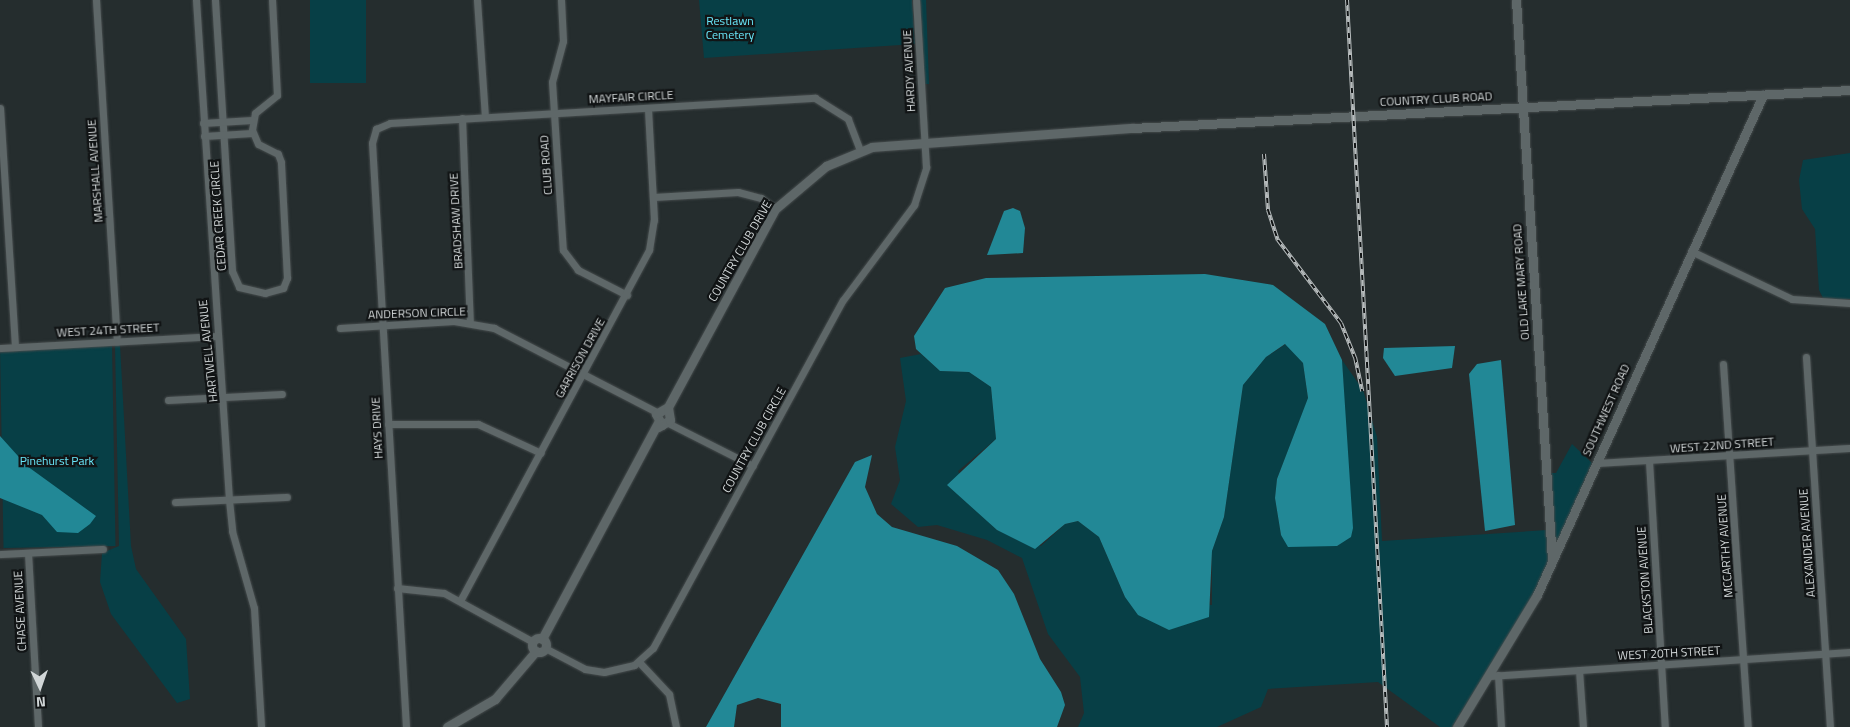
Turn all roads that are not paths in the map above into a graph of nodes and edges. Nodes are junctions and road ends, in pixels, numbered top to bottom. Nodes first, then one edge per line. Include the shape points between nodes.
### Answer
1 (96, 0) edge
2 (196, 0) edge
3 (215, 0) edge
4 (272, 0) edge
5 (477, 0) edge
6 (561, 0) edge
7 (916, 0) edge
8 (1516, 0) edge
9 (1850, 90) edge
10 (1762, 95) junction
11 (1522, 106) junction
12 (0, 108) edge
13 (648, 108) junction
14 (554, 113) junction
15 (485, 117) junction
16 (462, 118) junction
17 (252, 120) junction
18 (223, 122) junction
19 (203, 123) junction
20 (376, 130) joint
21 (252, 133) junction
22 (224, 134) junction
23 (1023, 134) joint
24 (204, 136) junction
25 (924, 140) junction
26 (1, 142) edge
27 (860, 151) junction
28 (654, 197) junction
29 (776, 209) junction
30 (1691, 251) junction
31 (627, 295) junction
32 (1850, 302) edge
33 (470, 322) junction
34 (382, 325) junction
35 (340, 328) dead end
36 (218, 336) junction
37 (117, 341) junction
38 (15, 347) junction
39 (0, 348) edge
40 (1806, 357) dead end
41 (1723, 364) dead end
42 (583, 374) junction
43 (282, 394) dead end
44 (224, 397) junction
45 (168, 400) dead end
46 (663, 417) junction
47 (388, 424) junction
48 (1850, 448) edge
49 (1812, 451) junction
50 (541, 453) junction
51 (1730, 456) junction
52 (1648, 461) junction
53 (1596, 463) junction
54 (753, 466) junction
55 (287, 497) dead end
56 (229, 500) junction
57 (175, 502) dead end
58 (103, 549) dead end
59 (28, 553) junction
60 (0, 554) edge
61 (1552, 563) junction
62 (397, 588) junction
63 (460, 601) junction
64 (538, 640) junction
65 (541, 650) junction
66 (1850, 652) edge
67 (1826, 654) junction
68 (1744, 660) junction
69 (639, 662) junction
70 (1661, 664) junction
71 (1579, 670) junction
72 (1493, 676) junction
73 (38, 727) edge
74 (261, 727) edge
75 (406, 727) edge
76 (446, 727) edge
77 (676, 727) edge
78 (1456, 727) edge
79 (1501, 727) edge
80 (1583, 727) edge
81 (1665, 727) edge
82 (1748, 727) edge
83 (1830, 727) edge

1 - 37 street, MARSHALL AVENUE
2 - 19 street, HARTWELL AVENUE
3 - 18 street, CEDAR CREEK CIRCLE
4 - 17 street via 277,95
5 - 15 street
6 - 14 street, CLUB ROAD via 563,41 552,82
7 - 25 street, HARDY AVENUE
8 - 11 street, OLD LAKE MARY ROAD
9 - 10 street, COUNTRY CLUB ROAD
10 - 11 street, COUNTRY CLUB ROAD
10 - 30 street, SOUTHWEST ROAD
11 - 23 street, COUNTRY CLUB ROAD
11 - 61 street, OLD LAKE MARY ROAD
12 - 26 street
13 - 14 street, MAYFAIR CIRCLE
13 - 27 street, MAYFAIR CIRCLE via 815,98 848,119
13 - 28 street, GARRISON DRIVE
14 - 15 street, MAYFAIR CIRCLE
14 - 31 street, CLUB ROAD via 563,250 578,270
15 - 16 street, MAYFAIR CIRCLE
16 - 20 street, MAYFAIR CIRCLE via 390,123
16 - 33 street, BRADSHAW DRIVE
17 - 18 street
17 - 21 street
18 - 19 street
18 - 22 street, CEDAR CREEK CIRCLE
19 - 24 street, HARTWELL AVENUE
20 - 34 street, HAYS DRIVE via 372,143
21 - 22 street
21 - 22 street, CEDAR CREEK CIRCLE via 258,144 278,154 281,162 287,284 265,293 240,287 232,271
22 - 24 street
23 - 25 street, COUNTRY CLUB DRIVE
24 - 36 street, HARTWELL AVENUE
25 - 27 street, COUNTRY CLUB DRIVE
25 - 54 street, COUNTRY CLUB CIRCLE via 926,167 914,204 843,300
26 - 38 street
27 - 29 street, COUNTRY CLUB DRIVE via 808,179
28 - 29 street via 738,192 761,198
28 - 31 street, GARRISON DRIVE via 649,250
29 - 46 street, COUNTRY CLUB DRIVE
30 - 32 street via 1792,299
30 - 53 street, SOUTHWEST ROAD
31 - 42 street, GARRISON DRIVE
33 - 34 street, ANDERSON CIRCLE
33 - 42 street, ANDERSON CIRCLE via 517,338
34 - 35 street, ANDERSON CIRCLE
34 - 47 street, HAYS DRIVE
36 - 37 street, WEST 24TH STREET
36 - 44 street, HARTWELL AVENUE
37 - 38 street, WEST 24TH STREET
38 - 39 street, WEST 24TH STREET
40 - 49 street, ALEXANDER AVENUE
41 - 51 street, MCCARTHY AVENUE
42 - 46 street, ANDERSON CIRCLE
42 - 50 street, GARRISON DRIVE
43 - 44 street
44 - 45 street
44 - 56 street, HARTWELL AVENUE
46 - 54 street, ANDERSON CIRCLE
46 - 64 street, COUNTRY CLUB DRIVE
47 - 50 street via 478,424
47 - 62 street, HAYS DRIVE
48 - 49 street, WEST 22ND STREET
49 - 51 street, WEST 22ND STREET
49 - 67 street, ALEXANDER AVENUE
50 - 63 street, GARRISON DRIVE
51 - 52 street, WEST 22ND STREET
51 - 68 street, MCCARTHY AVENUE
52 - 53 street, WEST 22ND STREET
52 - 70 street, BLACKSTON AVENUE
53 - 61 street, SOUTHWEST ROAD
54 - 69 street, COUNTRY CLUB CIRCLE via 653,648
55 - 56 street
56 - 57 street
56 - 74 street, HARTWELL AVENUE via 232,531 254,608
58 - 59 street
59 - 60 street
59 - 73 street, CHASE AVENUE
61 - 72 street, SOUTHWEST ROAD
62 - 63 street via 432,590
62 - 75 street, HAYS DRIVE
63 - 64 street
64 - 65 street
65 - 69 street, COUNTRY CLUB CIRCLE via 585,669 620,670
65 - 76 street via 495,699
66 - 67 street, WEST 20TH STREET
67 - 68 street, WEST 20TH STREET
67 - 83 street, ALEXANDER AVENUE
68 - 70 street, WEST 20TH STREET
68 - 82 street, MCCARTHY AVENUE
69 - 77 street via 669,694
70 - 71 street, WEST 20TH STREET
70 - 81 street, BLACKSTON AVENUE
71 - 72 street, WEST 20TH STREET
71 - 80 street
72 - 78 street, SOUTHWEST ROAD
72 - 79 street

